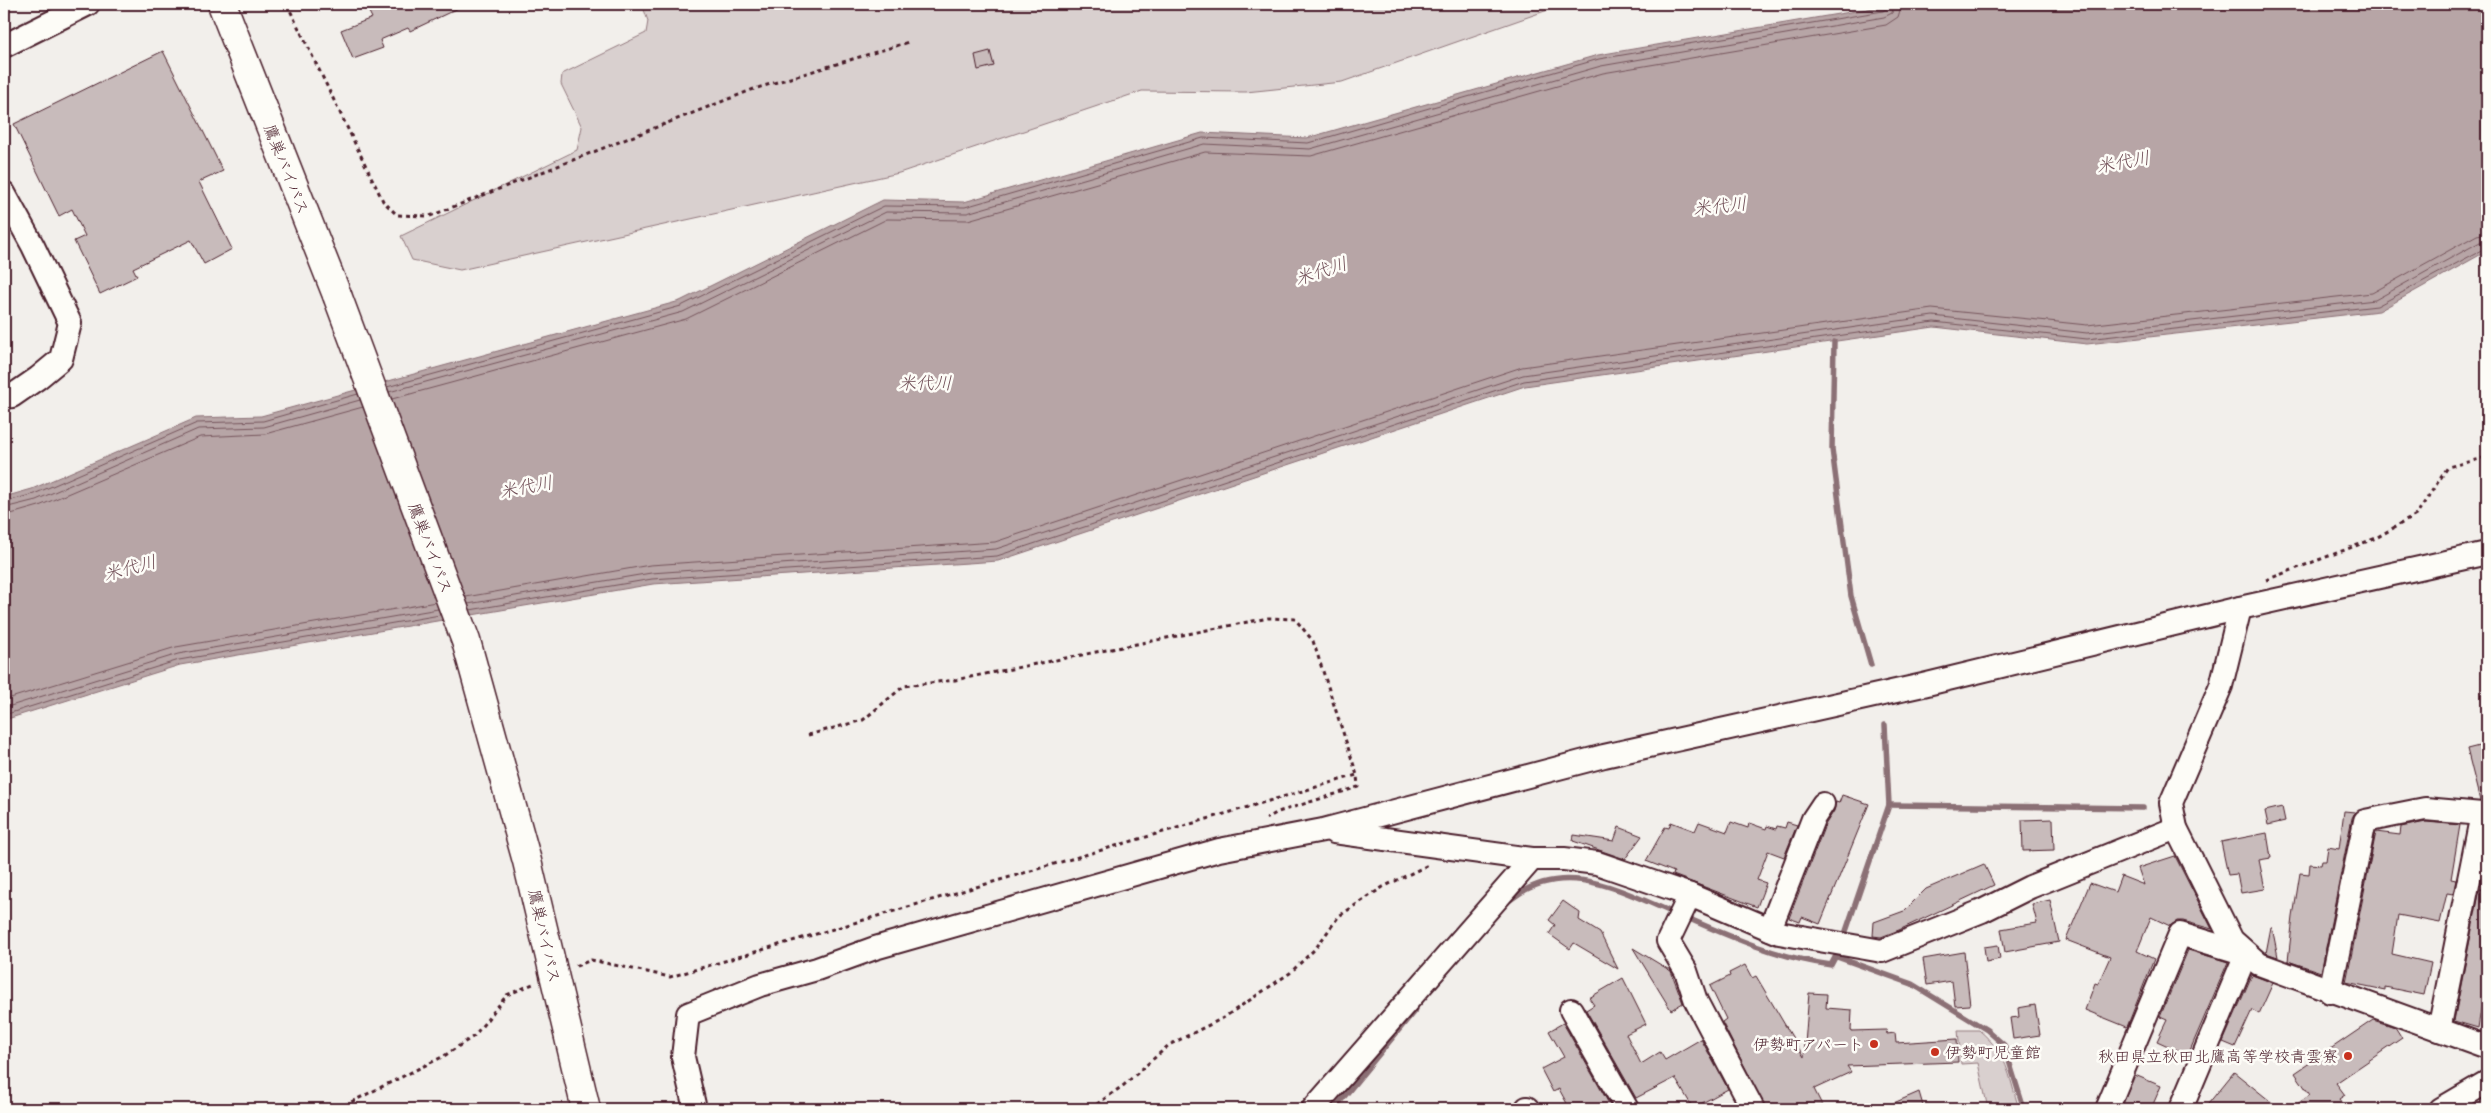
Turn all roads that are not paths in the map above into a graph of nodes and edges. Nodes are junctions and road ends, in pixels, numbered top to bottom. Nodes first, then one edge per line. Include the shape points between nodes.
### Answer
1 (88, 4) edge
2 (222, 4) edge
3 (4, 46) edge
4 (4, 193) edge
5 (4, 397) edge
6 (2487, 553) edge
7 (2240, 608) junction
8 (1823, 804) dead end
9 (2176, 828) junction
10 (1323, 830) junction
11 (1532, 859) junction
12 (1686, 901) junction
13 (1770, 929) junction
14 (2246, 954) junction
15 (2330, 992) junction
16 (1571, 1010) dead end
17 (2440, 1030) junction
18 (2487, 1047) edge
19 (2487, 1082) edge
20 (586, 1109) edge
21 (694, 1109) edge
22 (1313, 1109) edge
23 (1627, 1109) edge
24 (1752, 1109) edge
25 (2107, 1109) edge
26 (2181, 1109) edge
27 (2441, 1109) edge

1 - 3 street
2 - 20 highway, 鷹巣バイパス, bridge via 337,295 466,641 527,861
4 - 5 street via 70,323 61,359 12,396
6 - 7 street
7 - 9 street via 2221,686 2171,803
7 - 10 street via 1923,685 1604,756
8 - 13 street via 1813,819
9 - 13 street via 1882,951
9 - 14 street via 2232,940
10 - 11 street
10 - 21 street via 1220,850 875,948 760,985 688,1014 683,1057
11 - 12 street via 1597,863
11 - 22 street
12 - 13 street
12 - 24 street via 1668,941 1686,971 1696,1001
14 - 15 street via 2259,964
14 - 25 street via 2180,934
14 - 26 street
15 - 17 street
15 - 17 street via 2365,821 2425,809 2482,814
16 - 23 street
17 - 18 street
19 - 27 street

